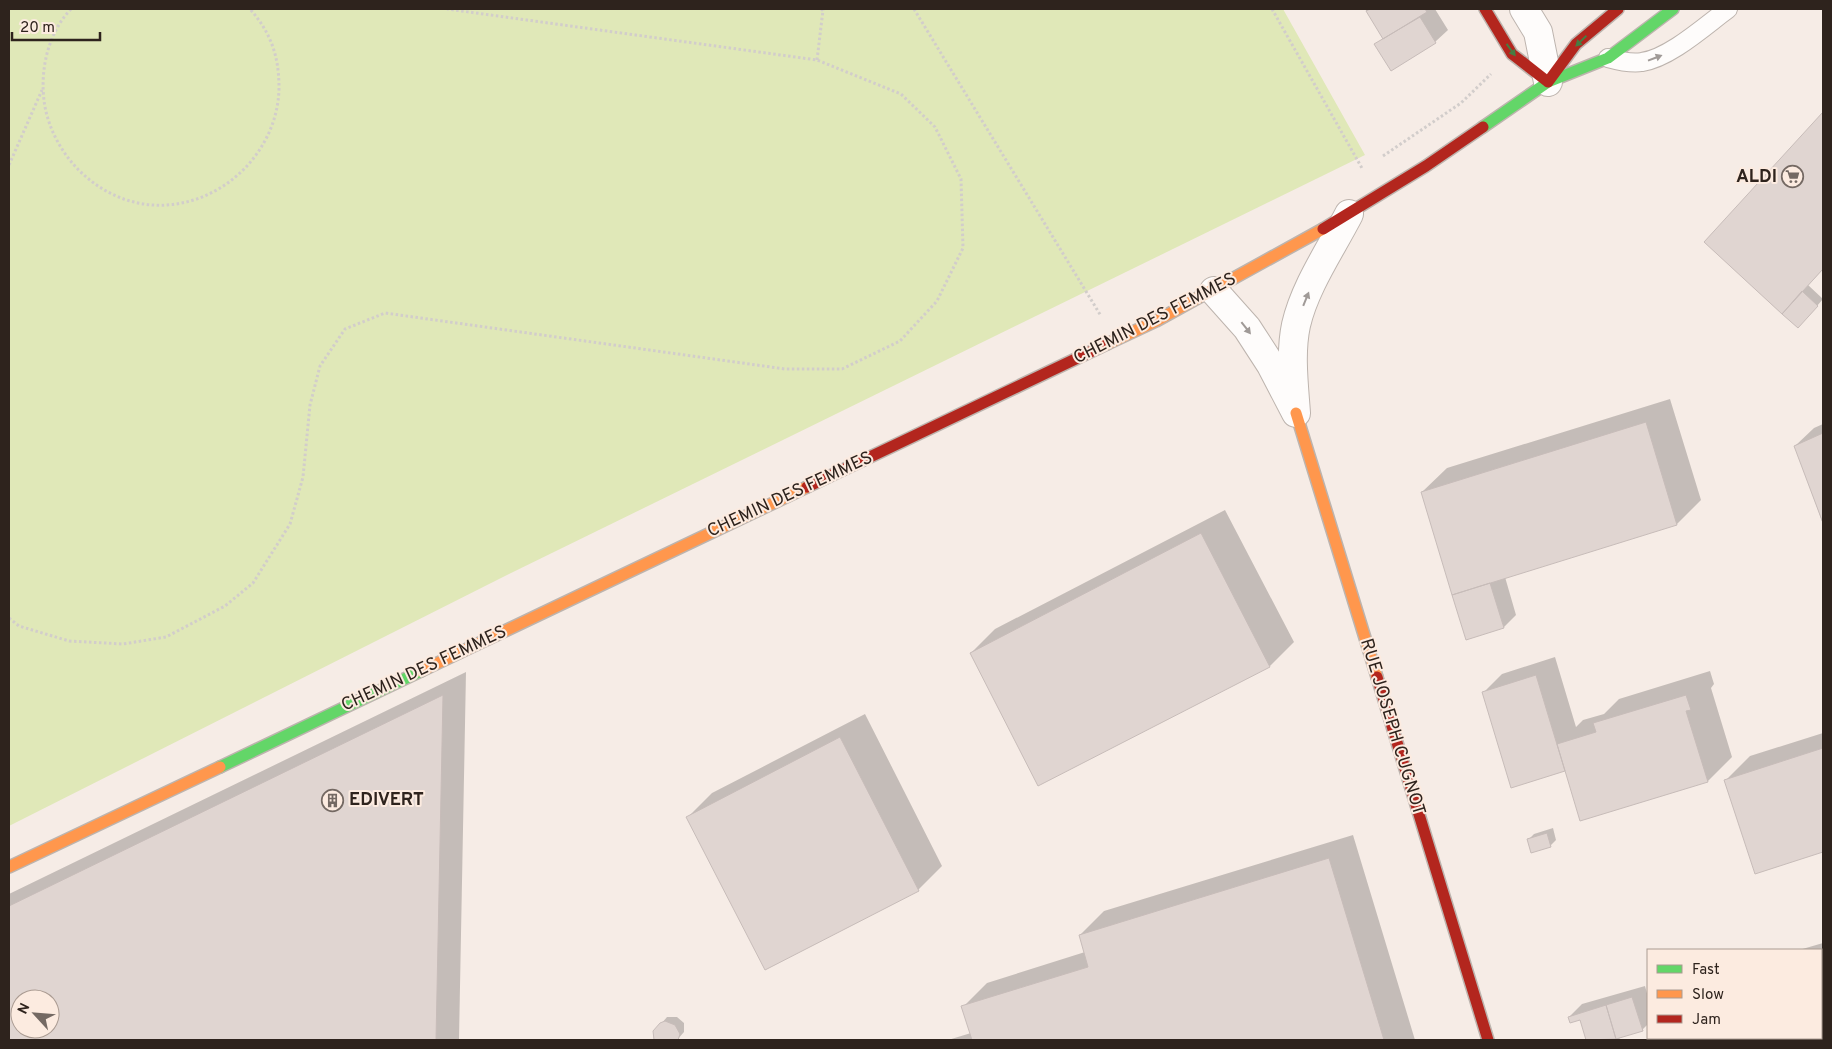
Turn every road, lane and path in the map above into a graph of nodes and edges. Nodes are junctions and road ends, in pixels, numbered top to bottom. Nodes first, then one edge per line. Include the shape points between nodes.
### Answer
1 (72, 9) edge
2 (250, 9) edge
3 (447, 9) edge
4 (822, 9) edge
5 (914, 9) edge
6 (1272, 9) edge
7 (1485, 9) edge
8 (1524, 9) edge
9 (1618, 9) edge
10 (1673, 9) edge
11 (1728, 9) edge
12 (1608, 58) junction
13 (817, 60) junction
14 (1548, 82) junction
15 (42, 89) junction
16 (9, 166) edge
17 (1363, 170) dead end
18 (1349, 214) junction
19 (1214, 291) junction
20 (1106, 324) dead end
21 (1296, 413) junction
22 (9, 618) edge
23 (9, 867) edge
24 (1488, 1040) edge

1 - 15 path via 63,18 47,52
2 - 15 path via 266,27 279,66 278,106 264,145 238,176 204,197 167,205 129,201 95,185 67,159 58,143 49,126
3 - 13 path
4 - 13 path
5 - 20 path
6 - 17 path
7 -> 14 street via 1512,54
8 - 14 street via 1538,32
9 -> 14 street, CHEMIN DES FEMMES via 1576,44
10 - 12 street, CHEMIN DES FEMMES
12 -> 11 lane via 1643,62 1663,54
12 - 14 street, CHEMIN DES FEMMES
13 - 22 path via 901,94 934,127 961,179 964,248 937,301 900,340 842,369 785,369 385,313 345,329 320,366 310,404 303,477 290,524 253,583 232,600 166,637 123,644 69,641 19,626
14 - 18 street, CHEMIN DES FEMMES via 1426,166
15 - 16 path
18 - 19 street, CHEMIN DES FEMMES
21 -> 18 street, RUE JOSEPH CUGNOT via 1293,355 1296,325
19 -> 21 street, RUE JOSEPH CUGNOT via 1252,335
19 - 23 street, CHEMIN DES FEMMES via 1147,326
21 - 24 street, RUE JOSEPH CUGNOT

